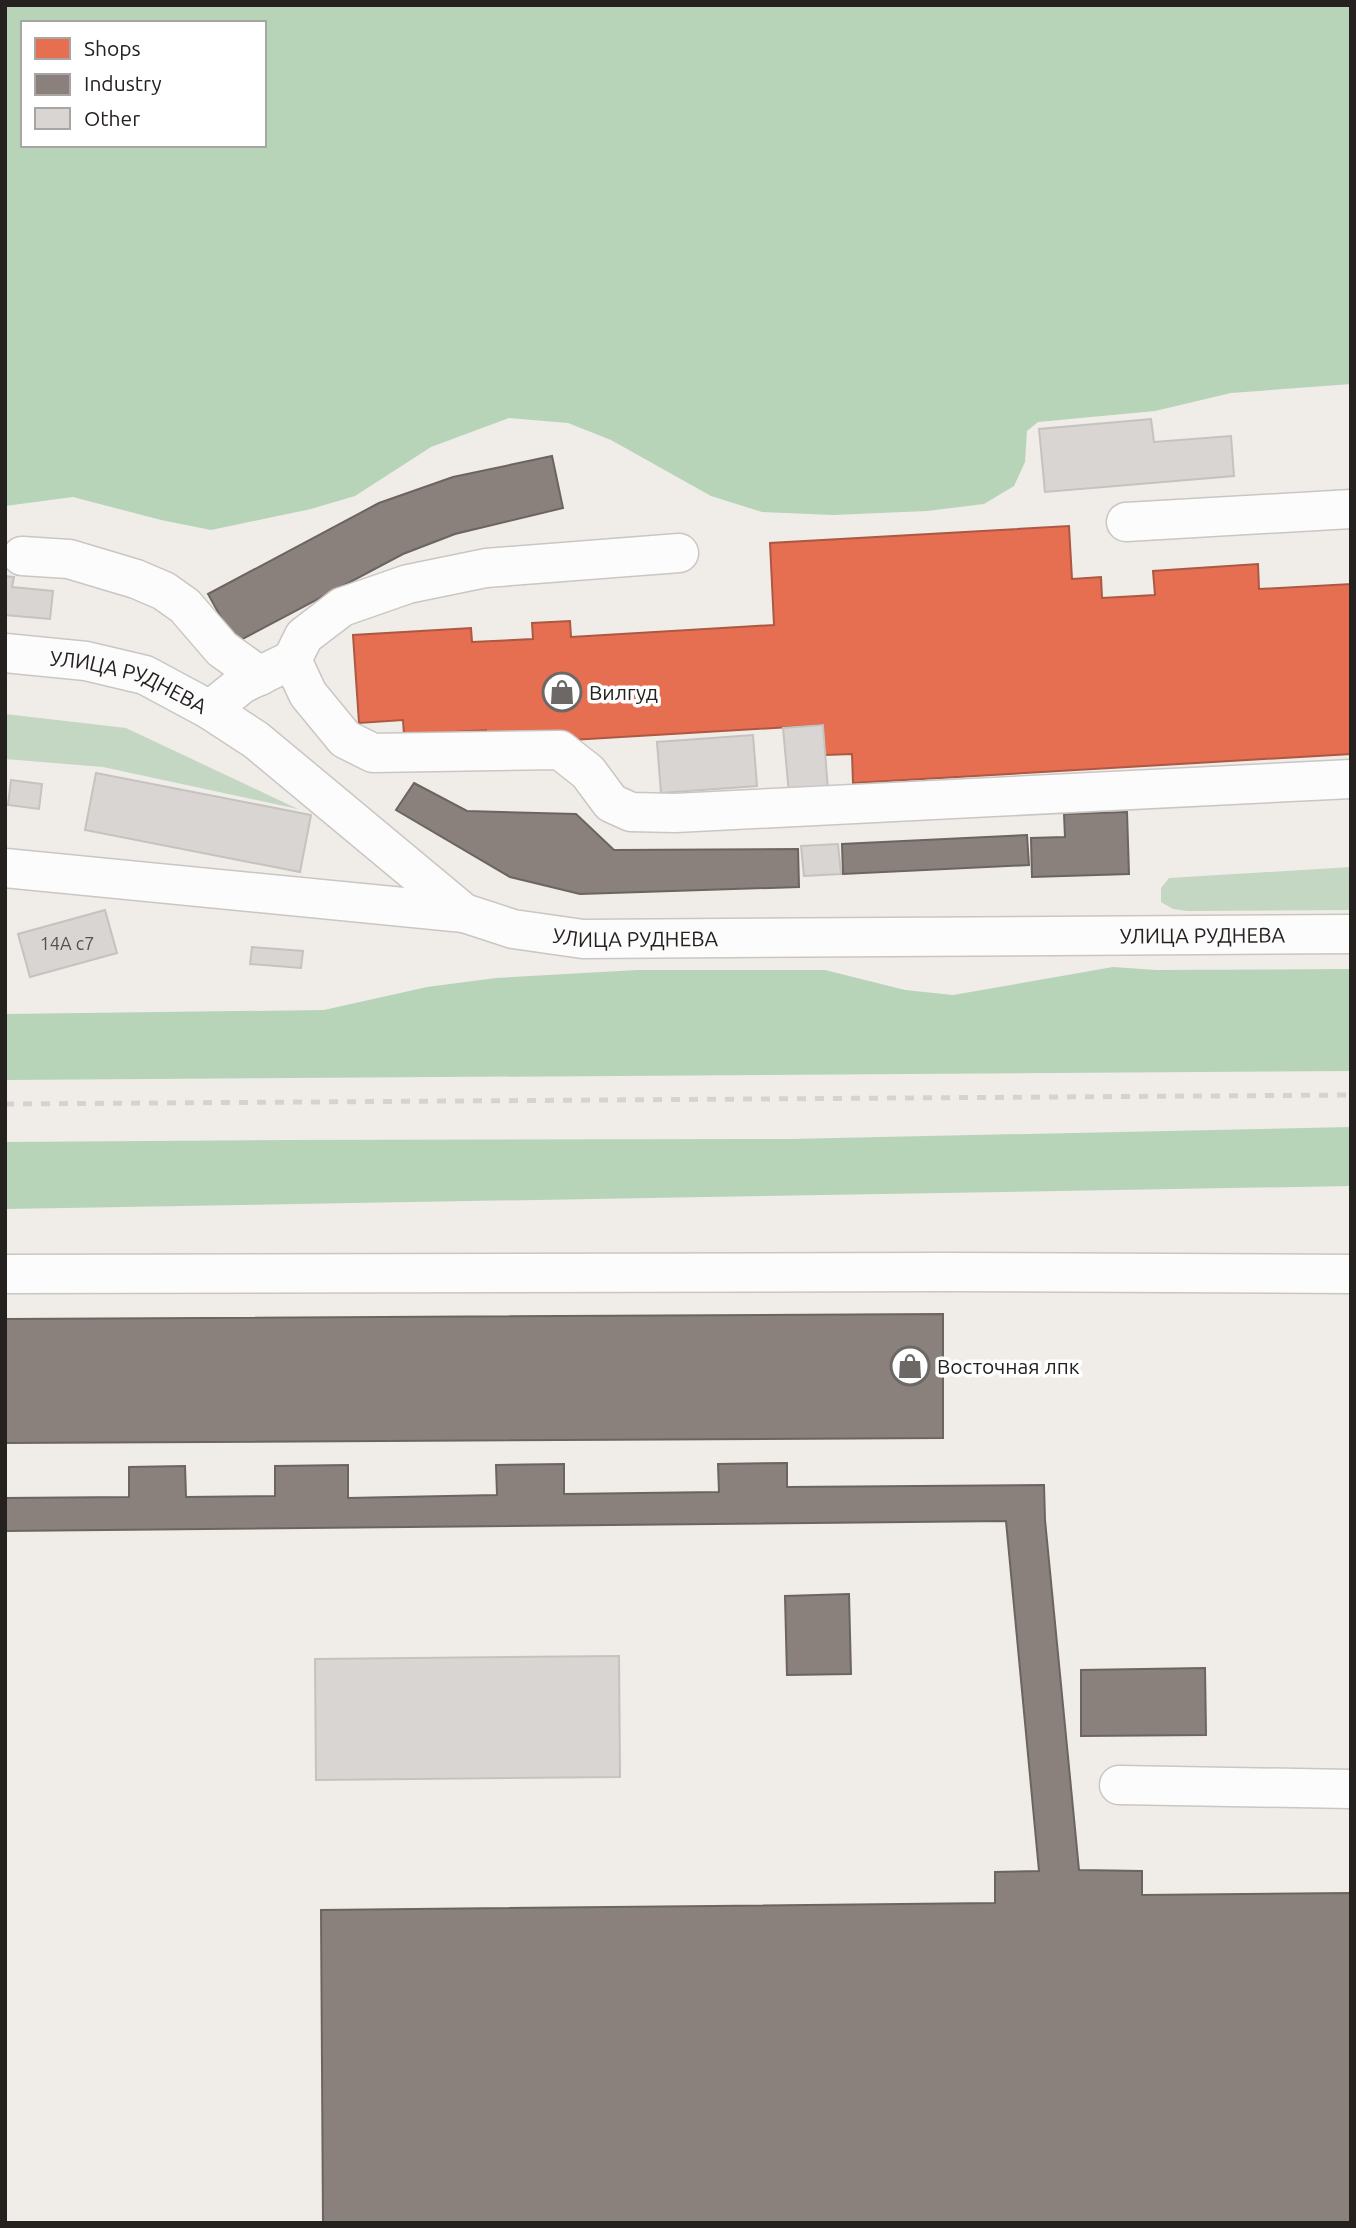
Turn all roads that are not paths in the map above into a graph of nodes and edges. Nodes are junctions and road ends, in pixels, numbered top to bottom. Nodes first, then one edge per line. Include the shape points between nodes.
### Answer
1 (1351, 509) edge
2 (1126, 522) dead end
3 (679, 553) dead end
4 (22, 556) dead end
5 (5, 653) edge
6 (276, 668) junction
7 (210, 710) junction
8 (1351, 779) edge
9 (5, 868) edge
10 (464, 913) junction
11 (1351, 934) edge
12 (5, 1273) edge
13 (1351, 1274) edge
14 (1119, 1785) dead end
15 (1351, 1789) edge

1 - 2 street
3 - 6 street via 486,568 408,584 342,607 304,636
4 - 6 street via 69,559 164,591 185,606 222,649
5 - 7 street, УЛИЦА РУДНЕВА via 86,661 145,675
6 - 7 street via 242,684
6 - 8 street via 308,694 345,739 373,752 560,750 588,772 611,803 632,812
7 - 10 street, УЛИЦА РУДНЕВА via 256,740
9 - 10 street
10 - 11 street, УЛИЦА РУДНЕВА via 513,929 583,939
12 - 13 street
14 - 15 street

